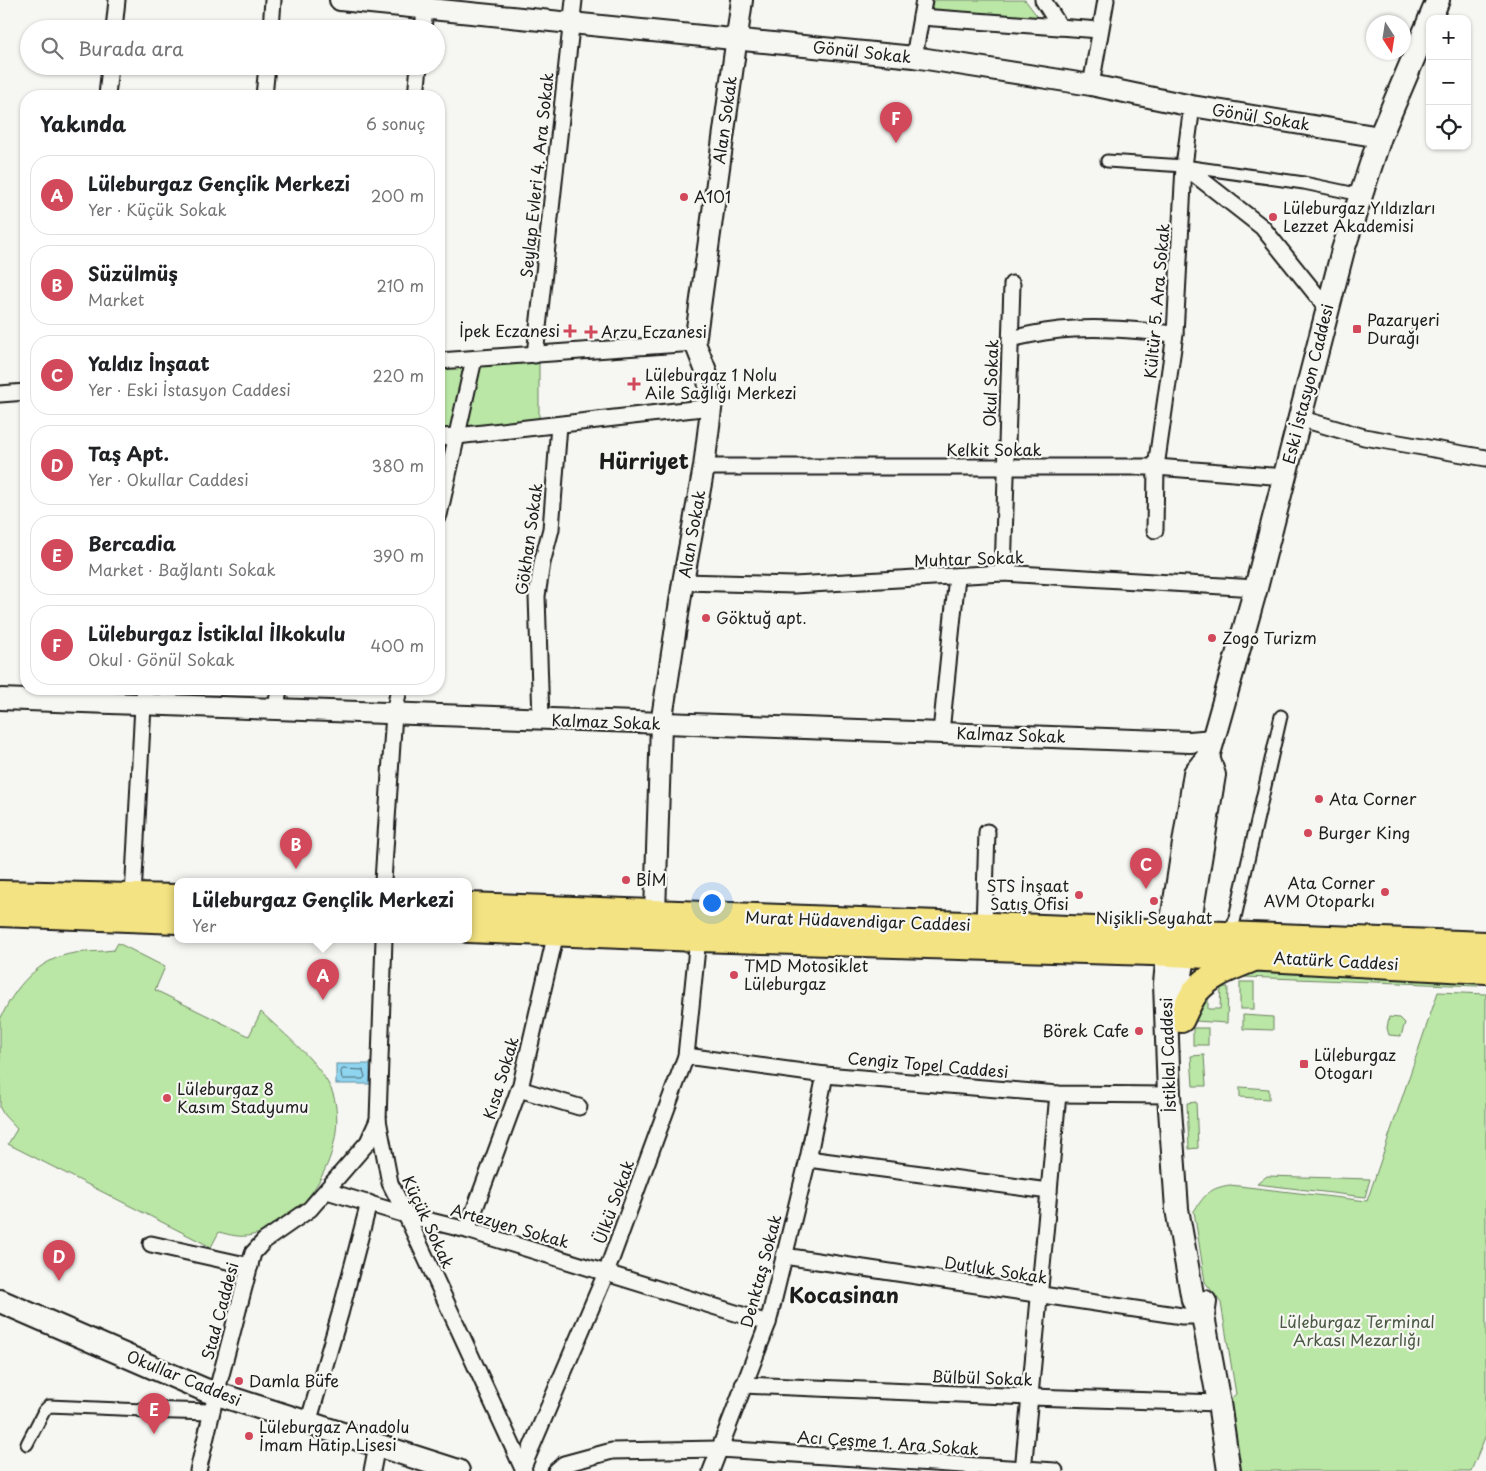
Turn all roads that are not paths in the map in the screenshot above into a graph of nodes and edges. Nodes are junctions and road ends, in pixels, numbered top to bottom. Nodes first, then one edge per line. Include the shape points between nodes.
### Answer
1 (118, 0) edge
2 (273, 0) edge
3 (340, 0) edge
4 (574, 0) edge
5 (742, 0) edge
6 (924, 0) edge
7 (1043, 0) edge
8 (1106, 0) edge
9 (1438, 0) edge
10 (426, 4) edge
11 (1432, 15) edge
12 (921, 17) junction
13 (115, 20) edge
14 (272, 20) edge
15 (424, 20) edge
16 (571, 23) junction
17 (1060, 27) junction
18 (1426, 28) edge
19 (1100, 30) junction
20 (736, 40) junction
21 (914, 57) junction
22 (109, 75) edge
23 (266, 75) edge
24 (418, 75) edge
25 (1091, 85) junction
26 (108, 90) edge
27 (265, 90) edge
28 (417, 90) edge
29 (1192, 106) junction
30 (1380, 137) junction
31 (1107, 162) dead end
32 (1184, 166) junction
33 (1361, 195) junction
34 (1012, 284) dead end
35 (1327, 308) junction
36 (1175, 334) junction
37 (1010, 339) junction
38 (695, 343) junction
39 (535, 355) junction
40 (474, 359) junction
41 (445, 360) edge
42 (20, 392) edge
43 (0, 394) edge
44 (711, 407) junction
45 (1299, 418) junction
46 (559, 425) junction
47 (456, 436) junction
48 (445, 437) edge
49 (1486, 458) edge
50 (704, 467) junction
51 (1156, 467) junction
52 (1006, 468) junction
53 (1285, 476) junction
54 (445, 487) edge
55 (1155, 530) dead end
56 (1003, 574) junction
57 (957, 576) junction
58 (683, 582) junction
59 (1256, 588) junction
60 (23, 695) edge
61 (67, 695) edge
62 (278, 695) edge
63 (398, 695) edge
64 (144, 697) edge
65 (0, 699) edge
66 (276, 709) junction
67 (394, 712) junction
68 (1281, 716) dead end
69 (541, 719) junction
70 (662, 724) junction
71 (941, 732) junction
72 (1211, 748) junction
73 (987, 832) dead end
74 (383, 878) edge
75 (0, 894) edge
76 (133, 897) junction
77 (174, 898) edge
78 (472, 906) edge
79 (0, 913) edge
80 (655, 913) junction
81 (174, 920) edge
82 (984, 926) junction
83 (472, 929) edge
84 (556, 933) junction
85 (1231, 935) junction
86 (698, 938) junction
87 (384, 943) edge
88 (1178, 943) junction
89 (1486, 945) edge
90 (1258, 957) junction
91 (1486, 970) edge
92 (1181, 1019) junction
93 (686, 1056) junction
94 (825, 1075) junction
95 (519, 1089) junction
96 (1058, 1094) junction
97 (1169, 1096) junction
98 (579, 1107) dead end
99 (378, 1120) junction
100 (808, 1159) junction
101 (1179, 1177) junction
102 (327, 1191) junction
103 (1050, 1191) junction
104 (369, 1203) junction
105 (406, 1215) junction
106 (467, 1230) junction
107 (150, 1244) dead end
108 (784, 1256) junction
109 (250, 1266) junction
110 (606, 1273) junction
111 (1040, 1294) junction
112 (0, 1301) edge
113 (1203, 1316) junction
114 (768, 1323) junction
115 (743, 1385) junction
116 (1031, 1397) junction
117 (214, 1403) junction
118 (1219, 1403) junction
119 (144, 1410) joint
120 (308, 1423) junction
121 (27, 1444) dead end
122 (377, 1445) junction
123 (719, 1449) junction
124 (524, 1469) edge
125 (1024, 1470) edge
126 (198, 1471) edge
127 (372, 1471) edge
128 (458, 1471) edge
129 (556, 1471) edge
130 (711, 1471) edge
131 (1055, 1471) edge
132 (1229, 1471) edge

1 - 13 street
2 - 14 street
3 - 10 street, Gönül Sokak
4 - 16 street, Seylap Evleri 4. Ara Sokak
5 - 20 street, Alan Sokak
6 - 12 street
7 - 17 street
8 - 19 street
9 - 11 main road, Eski İstasyon Caddesi
10 - 15 street
10 - 16 street, Gönül Sokak
12 - 17 street
12 - 21 street
16 - 20 street, Gönül Sokak
16 - 39 street, Seylap Evleri 4. Ara Sokak
17 - 19 street
18 - 30 main road, Eski İstasyon Caddesi
19 - 25 street
20 - 21 street, Gönül Sokak
20 - 38 street, Alan Sokak
21 - 25 street, Gönül Sokak
22 - 26 street
23 - 27 street
24 - 28 street
25 - 29 street, Gönül Sokak
29 - 30 street, Gönül Sokak
29 - 32 street, Kültür 5. Ara Sokak
30 - 33 main road, Eski İstasyon Caddesi
31 - 32 street
32 - 33 street via 1304,183
32 - 35 street via 1262,227
32 - 36 street, Kültür 5. Ara Sokak
33 - 35 main road, Eski İstasyon Caddesi
34 - 37 street, Okul Sokak
35 - 45 main road, Eski İstasyon Caddesi
36 - 37 street via 1075,329
36 - 51 street, Kültür 5. Ara Sokak
37 - 52 street, Okul Sokak
38 - 39 street
38 - 44 street, Alan Sokak via 706,371
39 - 40 street
40 - 41 street
40 - 47 street
42 - 43 street
44 - 46 street
44 - 50 street, Alan Sokak
45 - 49 street via 1364,437
45 - 53 main road, Eski İstasyon Caddesi
46 - 47 street
46 - 69 street, Gökhan Sokak via 551,529 537,596
47 - 48 street
47 - 54 street
50 - 52 street, Kelkit Sokak
50 - 58 street, Alan Sokak
51 - 52 street, Kelkit Sokak
51 - 53 street, Kelkit Sokak
51 - 55 street, Kültür 5. Ara Sokak
52 - 56 street, Okul Sokak
53 - 59 main road, Eski İstasyon Caddesi
56 - 57 street, Muhtar Sokak
56 - 59 street, Muhtar Sokak
57 - 58 street, Muhtar Sokak via 794,585
57 - 71 street
58 - 70 street, Alan Sokak
59 - 72 main road, Eski İstasyon Caddesi
60 - 65 street, Kalmaz Sokak
61 - 64 street, Kalmaz Sokak
62 - 66 street
63 - 67 street
64 - 66 street, Kalmaz Sokak
64 - 76 street
66 - 67 street, Kalmaz Sokak
67 - 69 street, Kalmaz Sokak
67 - 74 street
68 - 85 street
69 - 70 street, Kalmaz Sokak
70 - 71 street, Kalmaz Sokak
70 - 80 street, Alan Sokak
71 - 72 street, Kalmaz Sokak via 1190,742
72 - 88 main road, Eski İstasyon Caddesi via 1214,775
73 - 82 street
75 - 76 highway
76 - 77 highway
78 - 80 highway, Murat Hüdavendigar Caddesi
79 - 81 highway
80 - 82 highway, Murat Hüdavendigar Caddesi
82 - 88 highway, Murat Hüdavendigar Caddesi
83 - 84 highway, Murat Hüdavendigar Caddesi
84 - 86 highway, Murat Hüdavendigar Caddesi
84 - 95 street, Kısa Sokak
85 - 88 highway, Atatürk Caddesi
85 - 89 highway, Atatürk Caddesi
86 - 88 highway, Murat Hüdavendigar Caddesi
86 - 93 street, Ülkü Sokak
87 - 99 street, Küçük Sokak
88 - 90 highway, Atatürk Caddesi
88 - 92 main road, İstiklal Caddesi
88 - 97 main road, İstiklal Caddesi via 1165,983
90 - 91 highway, Atatürk Caddesi
90 - 92 highway via 1205,982 1195,992
92 - 101 main road, İstiklal Caddesi
93 - 94 street, Cengiz Topel Caddesi
93 - 110 street, Ülkü Sokak
94 - 96 street, Cengiz Topel Caddesi
94 - 100 street, Denktaş Sokak
95 - 98 street
95 - 106 street, Kısa Sokak
96 - 97 street, Cengiz Topel Caddesi
96 - 103 street
97 - 101 main road, İstiklal Caddesi
99 - 102 street, Stad Caddesi via 368,1142
99 - 105 street, Küçük Sokak via 390,1183
100 - 103 street
100 - 108 street, Denktaş Sokak
101 - 113 main road, İstiklal Caddesi via 1177,1209 1193,1300
102 - 104 street, Artezyen Sokak
102 - 109 street, Stad Caddesi via 310,1208 264,1241 253,1253
103 - 111 street
104 - 105 street, Artezyen Sokak
104 - 120 street
105 - 106 street, Artezyen Sokak
105 - 124 street, Küçük Sokak
106 - 110 street, Artezyen Sokak
107 - 109 street
108 - 111 street, Dutluk Sokak
108 - 114 street, Denktaş Sokak
109 - 117 street, Stad Caddesi
110 - 114 street, Artezyen Sokak
110 - 124 street, Ülkü Sokak
111 - 113 street, Dutluk Sokak via 1182,1316
111 - 116 street
112 - 117 main road, Okullar Caddesi
113 - 118 main road, İstiklal Caddesi
114 - 115 street, Denktaş Sokak
115 - 116 street, Bülbül Sokak
115 - 123 street, Denktaş Sokak
116 - 118 street, Bülbül Sokak
116 - 125 street
117 - 119 street
117 - 120 main road, Okullar Caddesi
117 - 126 street, Stad Caddesi
118 - 132 main road, İstiklal Caddesi
119 - 121 street via 49,1406
120 - 122 main road, Okullar Caddesi
122 - 127 street
122 - 128 main road, Okullar Caddesi
123 - 125 street, Acı Çeşme 1. Ara Sokak
123 - 129 street, Acı Çeşme 1. Ara Sokak via 612,1452 564,1464
123 - 130 street, Denktaş Sokak
125 - 131 street, Acı Çeşme 1. Ara Sokak

